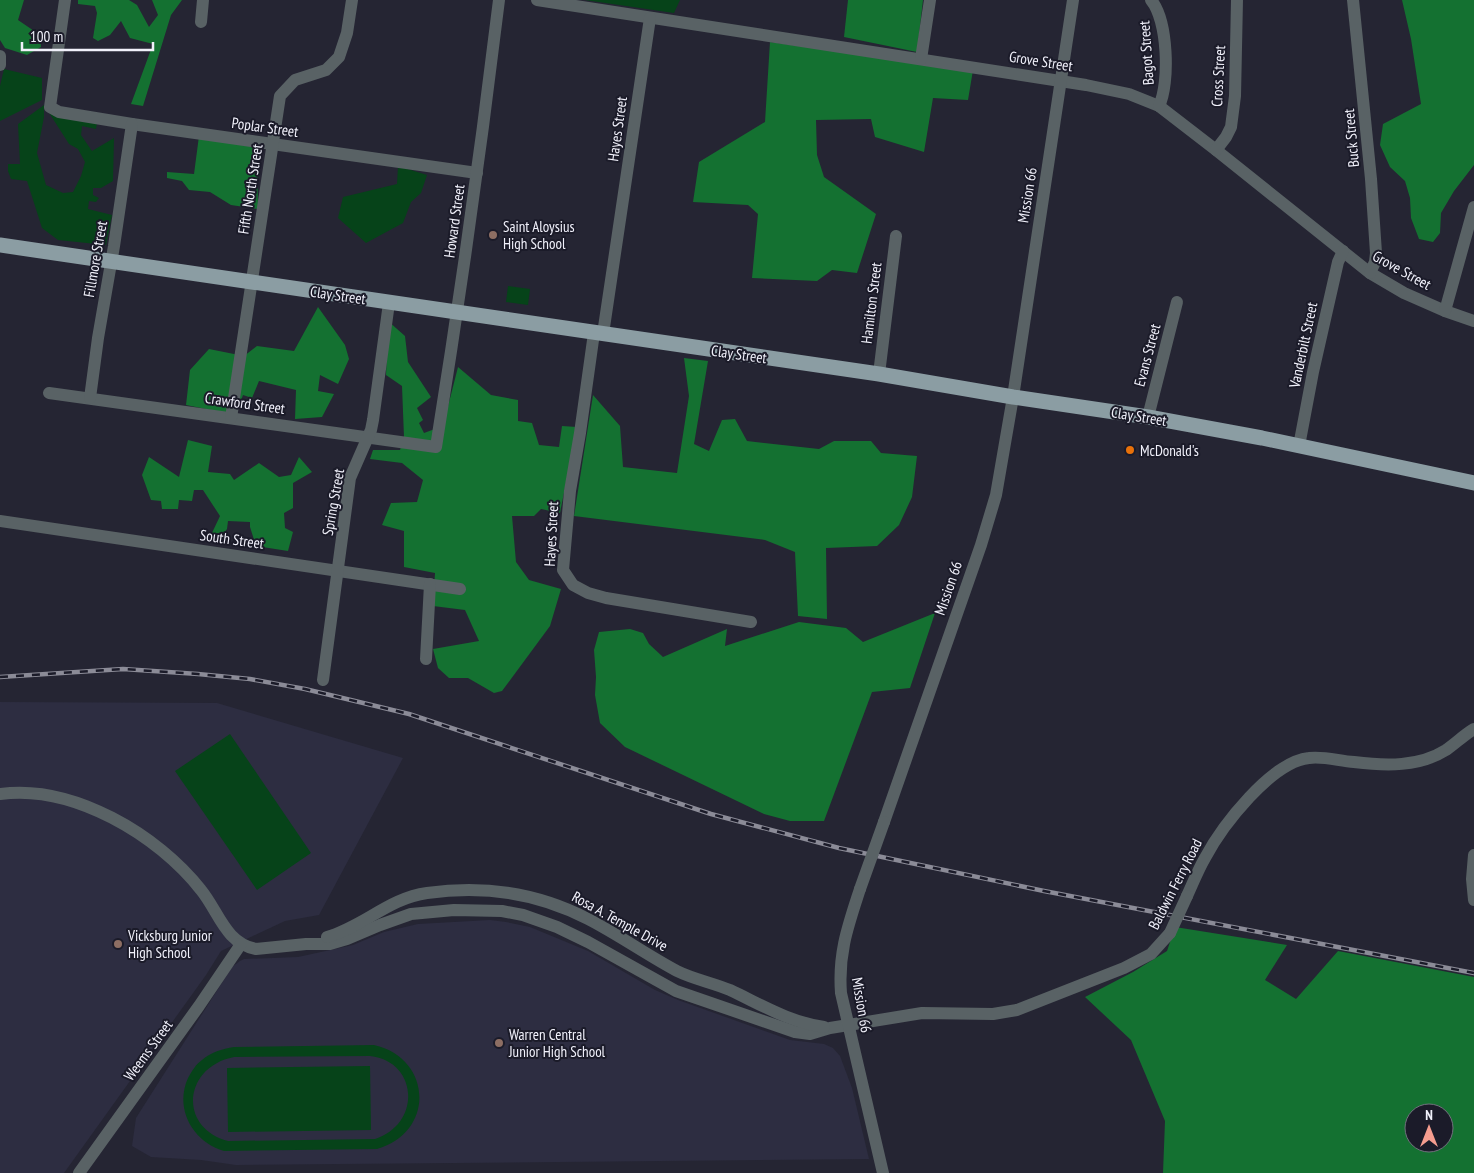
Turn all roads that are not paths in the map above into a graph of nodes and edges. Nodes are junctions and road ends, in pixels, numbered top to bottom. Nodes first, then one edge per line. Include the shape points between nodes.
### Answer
1 (64, 0) edge
2 (203, 0) edge
3 (352, 0) edge
4 (499, 0) edge
5 (537, 0) edge
6 (930, 0) edge
7 (1073, 0) edge
8 (1151, 0) edge
9 (1237, 0) edge
10 (1353, 0) edge
11 (650, 18) junction
12 (201, 22) dead end
13 (0, 56) edge
14 (921, 59) junction
15 (0, 65) edge
16 (1061, 81) junction
17 (1159, 106) junction
18 (132, 124) junction
19 (273, 145) junction
20 (1216, 150) junction
21 (476, 173) junction
22 (1474, 207) edge
23 (896, 236) dead end
24 (0, 245) edge
25 (1343, 252) junction
26 (111, 262) junction
27 (1370, 274) junction
28 (252, 283) junction
29 (1178, 302) dead end
30 (389, 303) junction
31 (1445, 311) junction
32 (457, 312) junction
33 (1474, 321) edge
34 (599, 333) junction
35 (879, 374) junction
36 (50, 394) dead end
37 (1013, 397) junction
38 (90, 398) junction
39 (1148, 417) junction
40 (231, 418) junction
41 (367, 437) junction
42 (1299, 446) junction
43 (436, 447) joint
44 (1474, 484) edge
45 (0, 521) edge
46 (338, 570) junction
47 (430, 584) junction
48 (460, 589) dead end
49 (750, 622) dead end
50 (426, 659) dead end
51 (323, 680) dead end
52 (1474, 729) edge
53 (0, 794) edge
54 (1474, 855) edge
55 (1474, 900) edge
56 (241, 944) junction
57 (306, 944) junction
58 (848, 1025) junction
59 (830, 1028) junction
60 (78, 1173) edge
61 (883, 1173) edge

1 - 18 street, Poplar Street via 50,107 59,112
2 - 12 street
3 - 19 street, Fifth North Street via 339,57 326,70 295,80 280,96
4 - 21 street, Howard Street
5 - 11 street, Grove Street
6 - 14 street
7 - 16 street, Mission 66
8 - 17 street, Bagot Street via 1158,7 1165,44 1165,89
9 - 20 street, Cross Street via 1235,96 1230,127
10 - 27 street, Buck Street via 1372,188 1376,253
11 - 14 street, Grove Street
11 - 34 street, Hayes Street
13 - 15 street
14 - 16 street, Grove Street
16 - 17 street, Grove Street via 1109,89
16 - 37 street, Mission 66
17 - 20 street, Grove Street
18 - 19 street, Poplar Street
18 - 26 street, Fillmore Street
19 - 21 street, Poplar Street
19 - 28 street, Fifth North Street
20 - 25 street, Grove Street
21 - 32 street, Howard Street
22 - 31 street
23 - 35 street, Hamilton Street
24 - 26 main road, Clay Street
25 - 27 street, Grove Street
25 - 42 street, Vanderbilt Street via 1313,372
26 - 28 main road, Clay Street
26 - 38 street, Fillmore Street
27 - 31 street, Grove Street
28 - 30 main road, Clay Street
28 - 40 street, Fifth North Street
29 - 39 street, Evans Street
30 - 32 main road, Clay Street
30 - 41 street, Spring Street via 373,420
31 - 33 street, Grove Street
32 - 34 main road, Clay Street
32 - 43 street, Howard Street
34 - 35 main road, Clay Street
34 - 49 street, Hayes Street via 570,491 563,570 573,585 588,593
35 - 37 main road, Clay Street
36 - 38 street, Crawford Street
37 - 39 main road, Clay Street
37 - 58 street, Mission 66, bridge via 991,514 843,945 841,993
38 - 40 street, Crawford Street
39 - 42 main road, Clay Street
40 - 41 street, Crawford Street
41 - 43 street, Crawford Street
41 - 46 street, Spring Street via 350,478
42 - 44 main road, Clay Street
45 - 46 street, South Street
46 - 47 street, South Street
46 - 51 street, Spring Street
47 - 48 street, South Street
47 - 50 street
52 - 58 street, Baldwin Ferry Road, bridge via 1447,750 1414,764 1371,764 1319,757 1307,758 1281,769 1247,800 1217,837 1204,858 1170,934 1151,954 1124,968 1017,1010 992,1014 922,1013
53 - 56 street via 54,797 125,825 171,857 186,872 203,892 226,931
54 - 55 street
56 - 57 street, Rosa A. Temple Drive via 256,949
56 - 60 street, Weems Street
57 - 59 street, Rosa A. Temple Drive via 348,940 411,914 454,910 502,911 557,927 676,991 795,1032 810,1034
57 - 59 street, Rosa A. Temple Drive via 354,927 392,903 425,893 508,892 564,908 611,931 679,972 728,990 792,1020
58 - 59 street, Rosa A. Temple Drive
58 - 61 street, Mission 66

